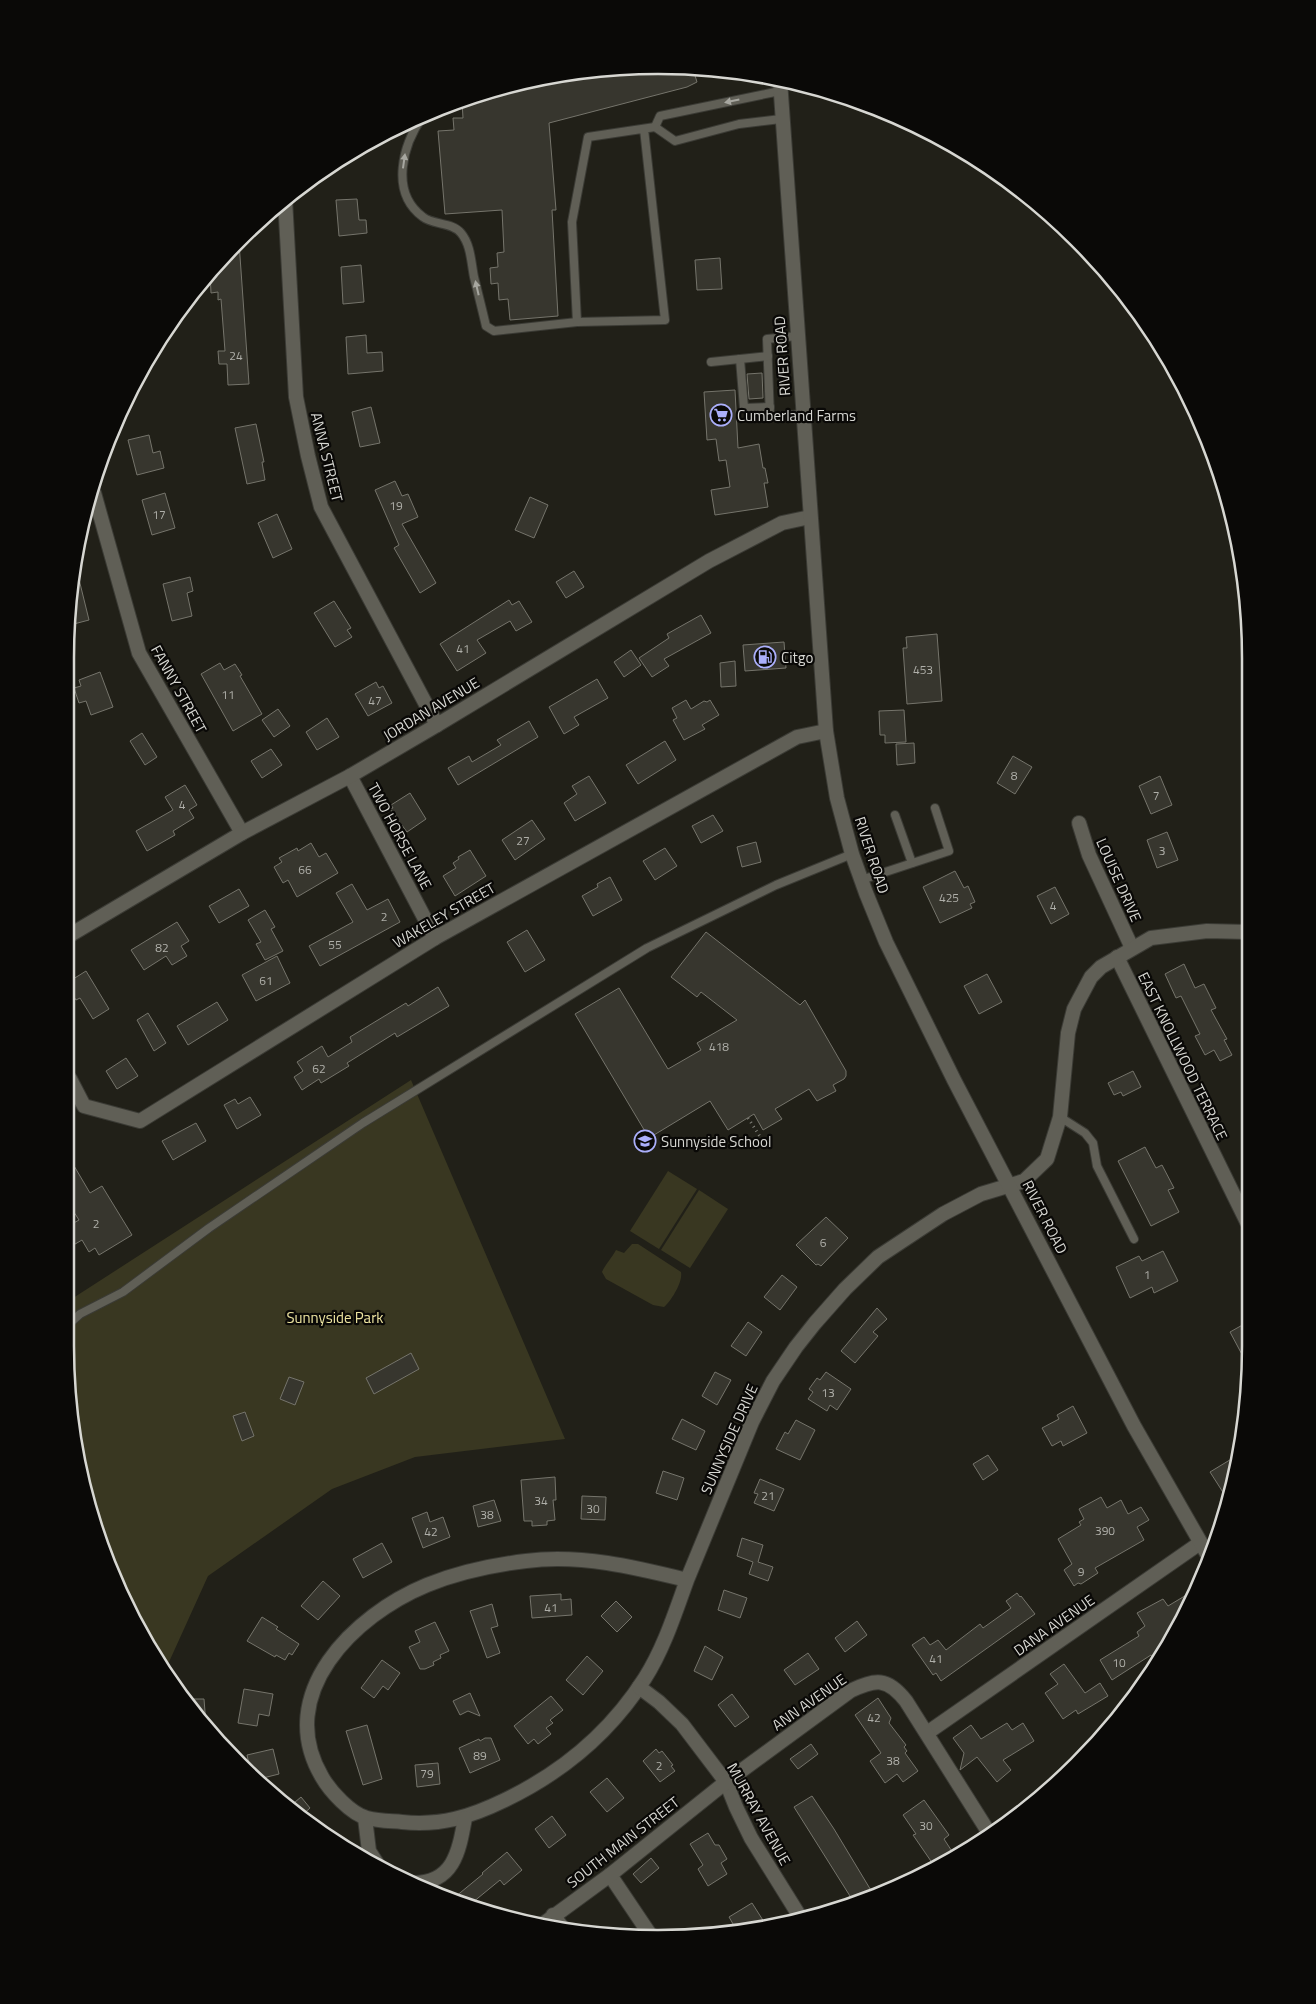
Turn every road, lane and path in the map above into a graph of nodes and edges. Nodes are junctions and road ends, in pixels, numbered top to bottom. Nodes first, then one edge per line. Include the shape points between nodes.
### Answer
1 (778, 86) edge
2 (780, 86) edge
3 (781, 119) junction
4 (417, 126) edge
5 (655, 127) junction
6 (644, 129) junction
7 (286, 208) edge
8 (576, 322) junction
9 (797, 336) junction
10 (768, 356) junction
11 (740, 359) junction
12 (711, 362) dead end
13 (770, 407) junction
14 (802, 414) junction
15 (96, 500) edge
16 (810, 517) junction
17 (437, 725) junction
18 (826, 731) junction
19 (350, 776) junction
20 (934, 808) dead end
21 (894, 815) dead end
22 (1079, 823) dead end
23 (242, 833) junction
24 (852, 854) junction
25 (912, 863) junction
26 (861, 880) junction
27 (1242, 932) edge
28 (74, 933) edge
29 (435, 938) junction
30 (1132, 948) junction
31 (1117, 957) junction
32 (74, 1087) edge
33 (1060, 1117) junction
34 (748, 1118) dead end
35 (761, 1138) dead end
36 (1011, 1186) junction
37 (1242, 1212) edge
38 (1134, 1239) dead end
39 (74, 1319) edge
40 (1200, 1543) junction
41 (1205, 1551) edge
42 (687, 1580) junction
43 (639, 1687) junction
44 (927, 1734) junction
45 (726, 1782) junction
46 (365, 1818) junction
47 (465, 1818) junction
48 (987, 1829) edge
49 (371, 1854) edge
50 (610, 1875) junction
51 (426, 1882) edge
52 (798, 1913) edge
53 (553, 1916) junction
54 (548, 1920) edge
55 (557, 1921) edge
56 (648, 1930) edge

1 -> 5 lane via 660,116
2 - 3 street, RIVER ROAD
3 - 5 lane via 740,124 674,141
3 - 9 street, RIVER ROAD
8 -> 4 lane via 494,331 486,326 469,246 460,231 423,218 411,204 403,186 402,163
5 - 6 lane
6 - 8 lane via 588,138 572,222
6 - 8 lane via 665,320
7 - 17 street, ANNA STREET via 296,397 321,506
9 - 10 lane via 767,339
9 - 14 street, RIVER ROAD
10 - 11 lane
10 - 13 lane
11 - 12 lane
11 - 13 lane via 744,408
13 - 14 lane via 770,417
14 - 16 street, RIVER ROAD
15 - 23 street, FANNY STREET via 139,653
16 - 17 street, JORDAN AVENUE via 782,523 709,561
16 - 18 street, RIVER ROAD
17 - 19 street, JORDAN AVENUE
18 - 24 street, RIVER ROAD via 837,798
18 - 29 street, WAKELEY STREET via 797,737
19 - 23 street, JORDAN AVENUE
19 - 29 street, TWO HORSE LANE
20 - 25 lane via 949,850
21 - 25 lane
22 - 30 street, LOUISE DRIVE via 1089,854
23 - 28 street, JORDAN AVENUE
24 - 26 street, RIVER ROAD
24 - 39 lane via 776,885 647,948 363,1123 209,1228 123,1292
25 - 26 lane
26 - 36 street, RIVER ROAD via 886,942
27 - 30 street, SUNNYSIDE DRIVE via 1207,931 1152,938
29 - 32 street, WAKELEY STREET via 140,1121 84,1106
30 - 31 street, SUNNYSIDE DRIVE
31 - 33 street, SUNNYSIDE DRIVE via 1091,977 1074,1009 1068,1033
31 - 37 street, EAST KNOLLWOOD TERRACE
33 - 36 street, SUNNYSIDE DRIVE via 1047,1159 1024,1181
33 - 38 lane via 1085,1133 1093,1143 1097,1166
34 - 35 path
36 - 40 street, RIVER ROAD via 1134,1426
36 - 42 street, SUNNYSIDE DRIVE via 980,1194 878,1257 815,1323 773,1381 752,1422
40 - 41 street, RIVER ROAD
40 - 44 street, DANA AVENUE
42 - 43 street, SUNNYSIDE DRIVE via 657,1657
42 - 46 street via 626,1564 593,1560 529,1560 488,1566 427,1585 402,1597 361,1625 326,1664 312,1694 307,1727 309,1747 324,1780 335,1795
43 - 45 street, MURRAY AVENUE via 682,1724
43 - 47 street, SUNNYSIDE DRIVE via 588,1747 560,1770 529,1789
44 - 45 street, ANN AVENUE via 897,1690 884,1682 870,1682 850,1691
44 - 48 street, ANN AVENUE
45 - 50 street, SOUTH MAIN STREET
45 - 52 street, MURRAY AVENUE via 751,1838
46 - 47 street, SUNNYSIDE DRIVE via 424,1824
46 - 49 street
47 - 51 street via 455,1860 438,1878
50 - 53 street, SOUTH MAIN STREET
50 - 56 street
53 - 54 street, SOUTH MAIN STREET
53 - 55 street

